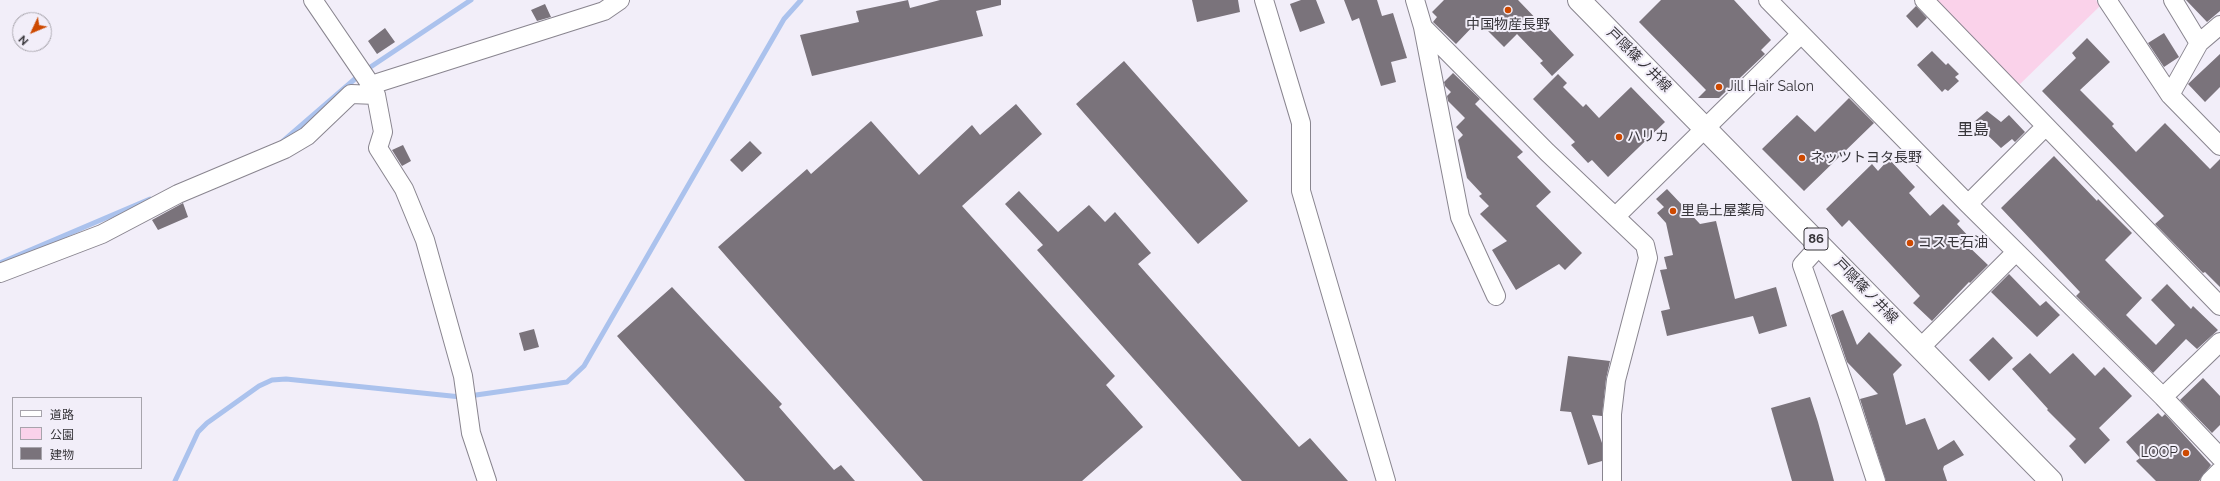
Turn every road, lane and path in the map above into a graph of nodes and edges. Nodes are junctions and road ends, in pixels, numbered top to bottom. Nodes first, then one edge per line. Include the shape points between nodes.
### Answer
1 (313, 0) edge
2 (620, 0) edge
3 (1264, 0) edge
4 (1415, 0) edge
5 (1579, 0) edge
6 (1768, 0) edge
7 (1924, 0) edge
8 (2107, 0) edge
9 (2173, 0) edge
10 (2220, 24) edge
11 (1423, 27) junction
12 (1800, 34) junction
13 (2200, 43) junction
14 (373, 90) junction
15 (2170, 95) junction
16 (2046, 126) junction
17 (1705, 128) junction
18 (2220, 146) edge
19 (1968, 204) junction
20 (1616, 216) junction
21 (1821, 244) junction
22 (2016, 252) junction
23 (0, 273) edge
24 (1496, 296) dead end
25 (2220, 306) edge
26 (2220, 342) edge
27 (1921, 347) junction
28 (2163, 397) junction
29 (2220, 457) edge
30 (2220, 471) edge
31 (487, 481) edge
32 (1386, 481) edge
33 (1612, 481) edge
34 (1876, 481) edge
35 (2051, 481) edge
36 (2210, 481) edge

1 - 14 street
2 - 14 street via 604,11
3 - 32 street via 1301,123 1302,191
4 - 11 street
5 - 17 main road, 戸隠篠ノ井線 / 86
6 - 12 street
7 - 16 street
8 - 15 street
9 - 13 street
10 - 13 street
11 - 20 street via 1547,152
11 - 24 street via 1460,217
12 - 17 street
12 - 19 street
13 - 15 street
14 - 23 street via 351,94 308,136 285,149 178,194 102,234
14 - 31 street via 383,132 378,148 404,189 425,240 463,376 471,433
15 - 18 street
16 - 19 street
16 - 25 street
17 - 20 street
17 - 21 main road, 戸隠篠ノ井線 / 86
19 - 22 street
20 - 33 street via 1645,245 1648,258 1616,380 1612,414
21 - 27 main road, 戸隠篠ノ井線 / 86
21 - 34 street via 1802,265
22 - 27 street
22 - 28 street
26 - 28 street
27 - 35 main road, 戸隠篠ノ井線 / 86
28 - 29 street
30 - 36 street

